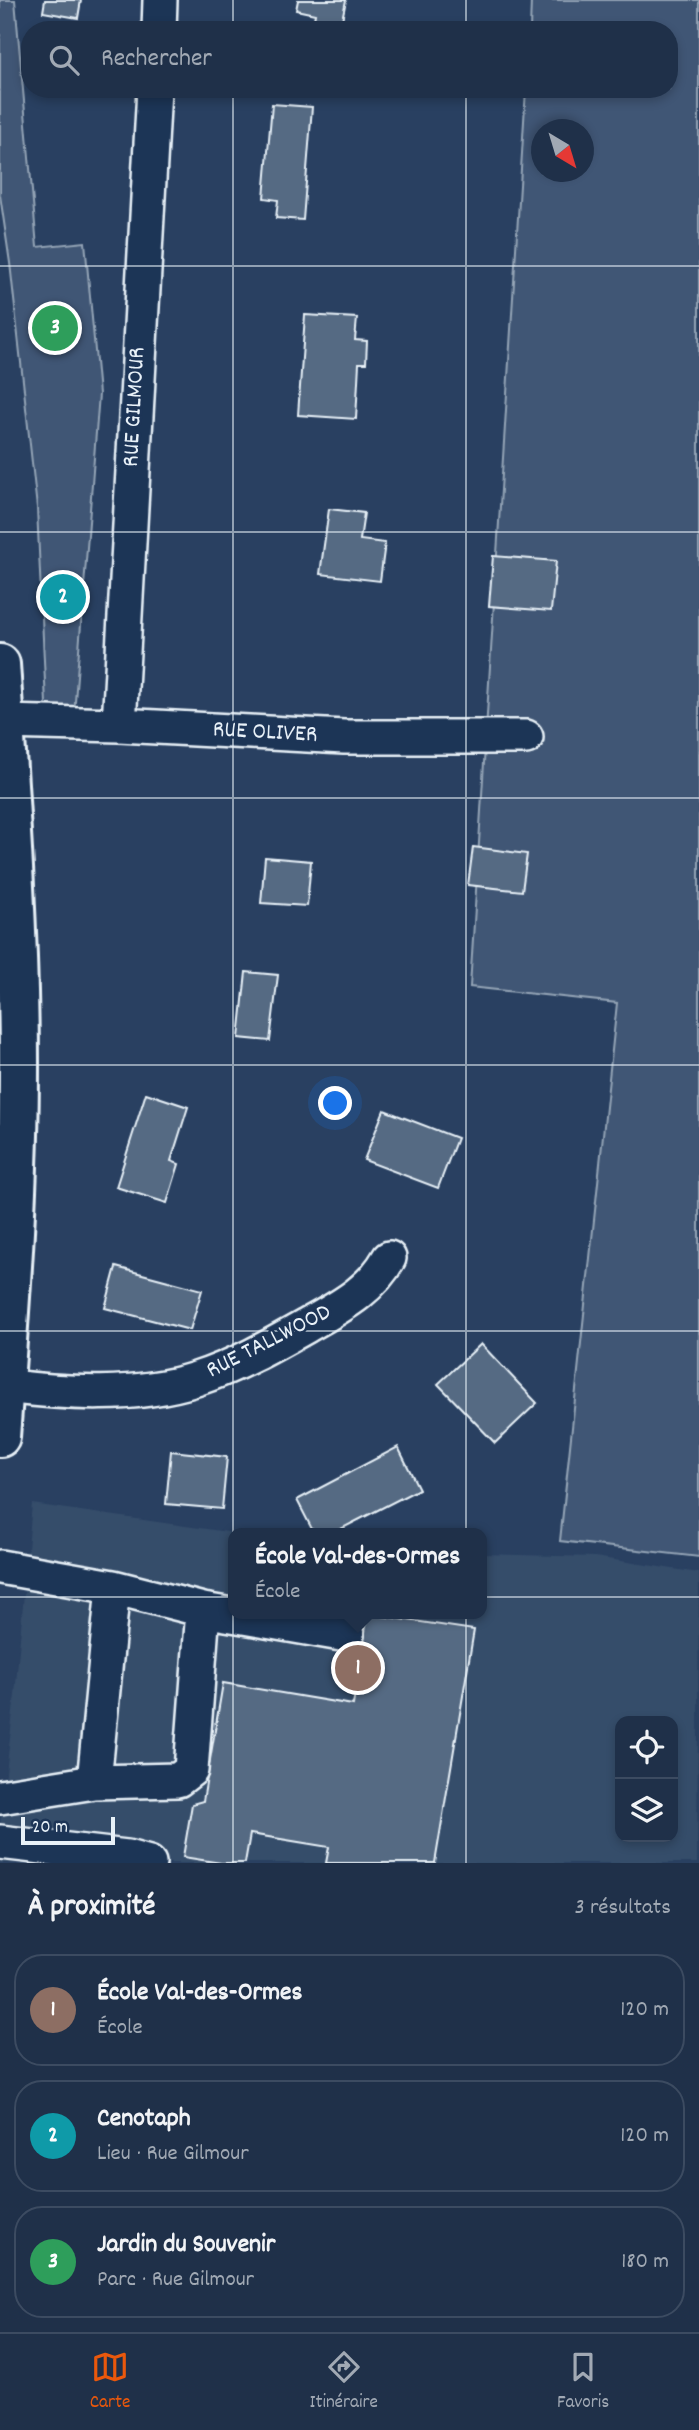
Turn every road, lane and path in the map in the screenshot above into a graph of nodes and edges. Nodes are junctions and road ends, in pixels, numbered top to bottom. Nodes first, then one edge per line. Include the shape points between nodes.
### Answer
1 (160, 0) edge
2 (159, 21) edge
3 (154, 98) edge
4 (0, 664) edge
5 (4, 722) junction
6 (119, 725) junction
7 (526, 737) dead end
8 (389, 1258) dead end
9 (4, 1386) junction
10 (0, 1437) edge
11 (0, 1567) edge
12 (113, 1587) junction
13 (203, 1610) junction
14 (228, 1614) edge
15 (255, 1619) edge
16 (347, 1635) dead end
17 (94, 1783) junction
18 (0, 1797) edge
19 (0, 1842) edge
20 (149, 1863) edge

1 - 2 street
3 - 6 street, RUE GILMOUR
4 - 5 main road
5 - 6 street, RUE OLIVER
5 - 9 main road via 19,1065
6 - 7 street, RUE OLIVER via 330,737
8 - 9 street, RUE TALLWOOD via 366,1288 335,1309 258,1353 195,1379 118,1391
9 - 10 main road
11 - 12 street
12 - 13 street
12 - 17 street
13 - 14 street
13 - 17 street via 191,1770 178,1780
15 - 16 street
17 - 18 street
19 - 20 street

